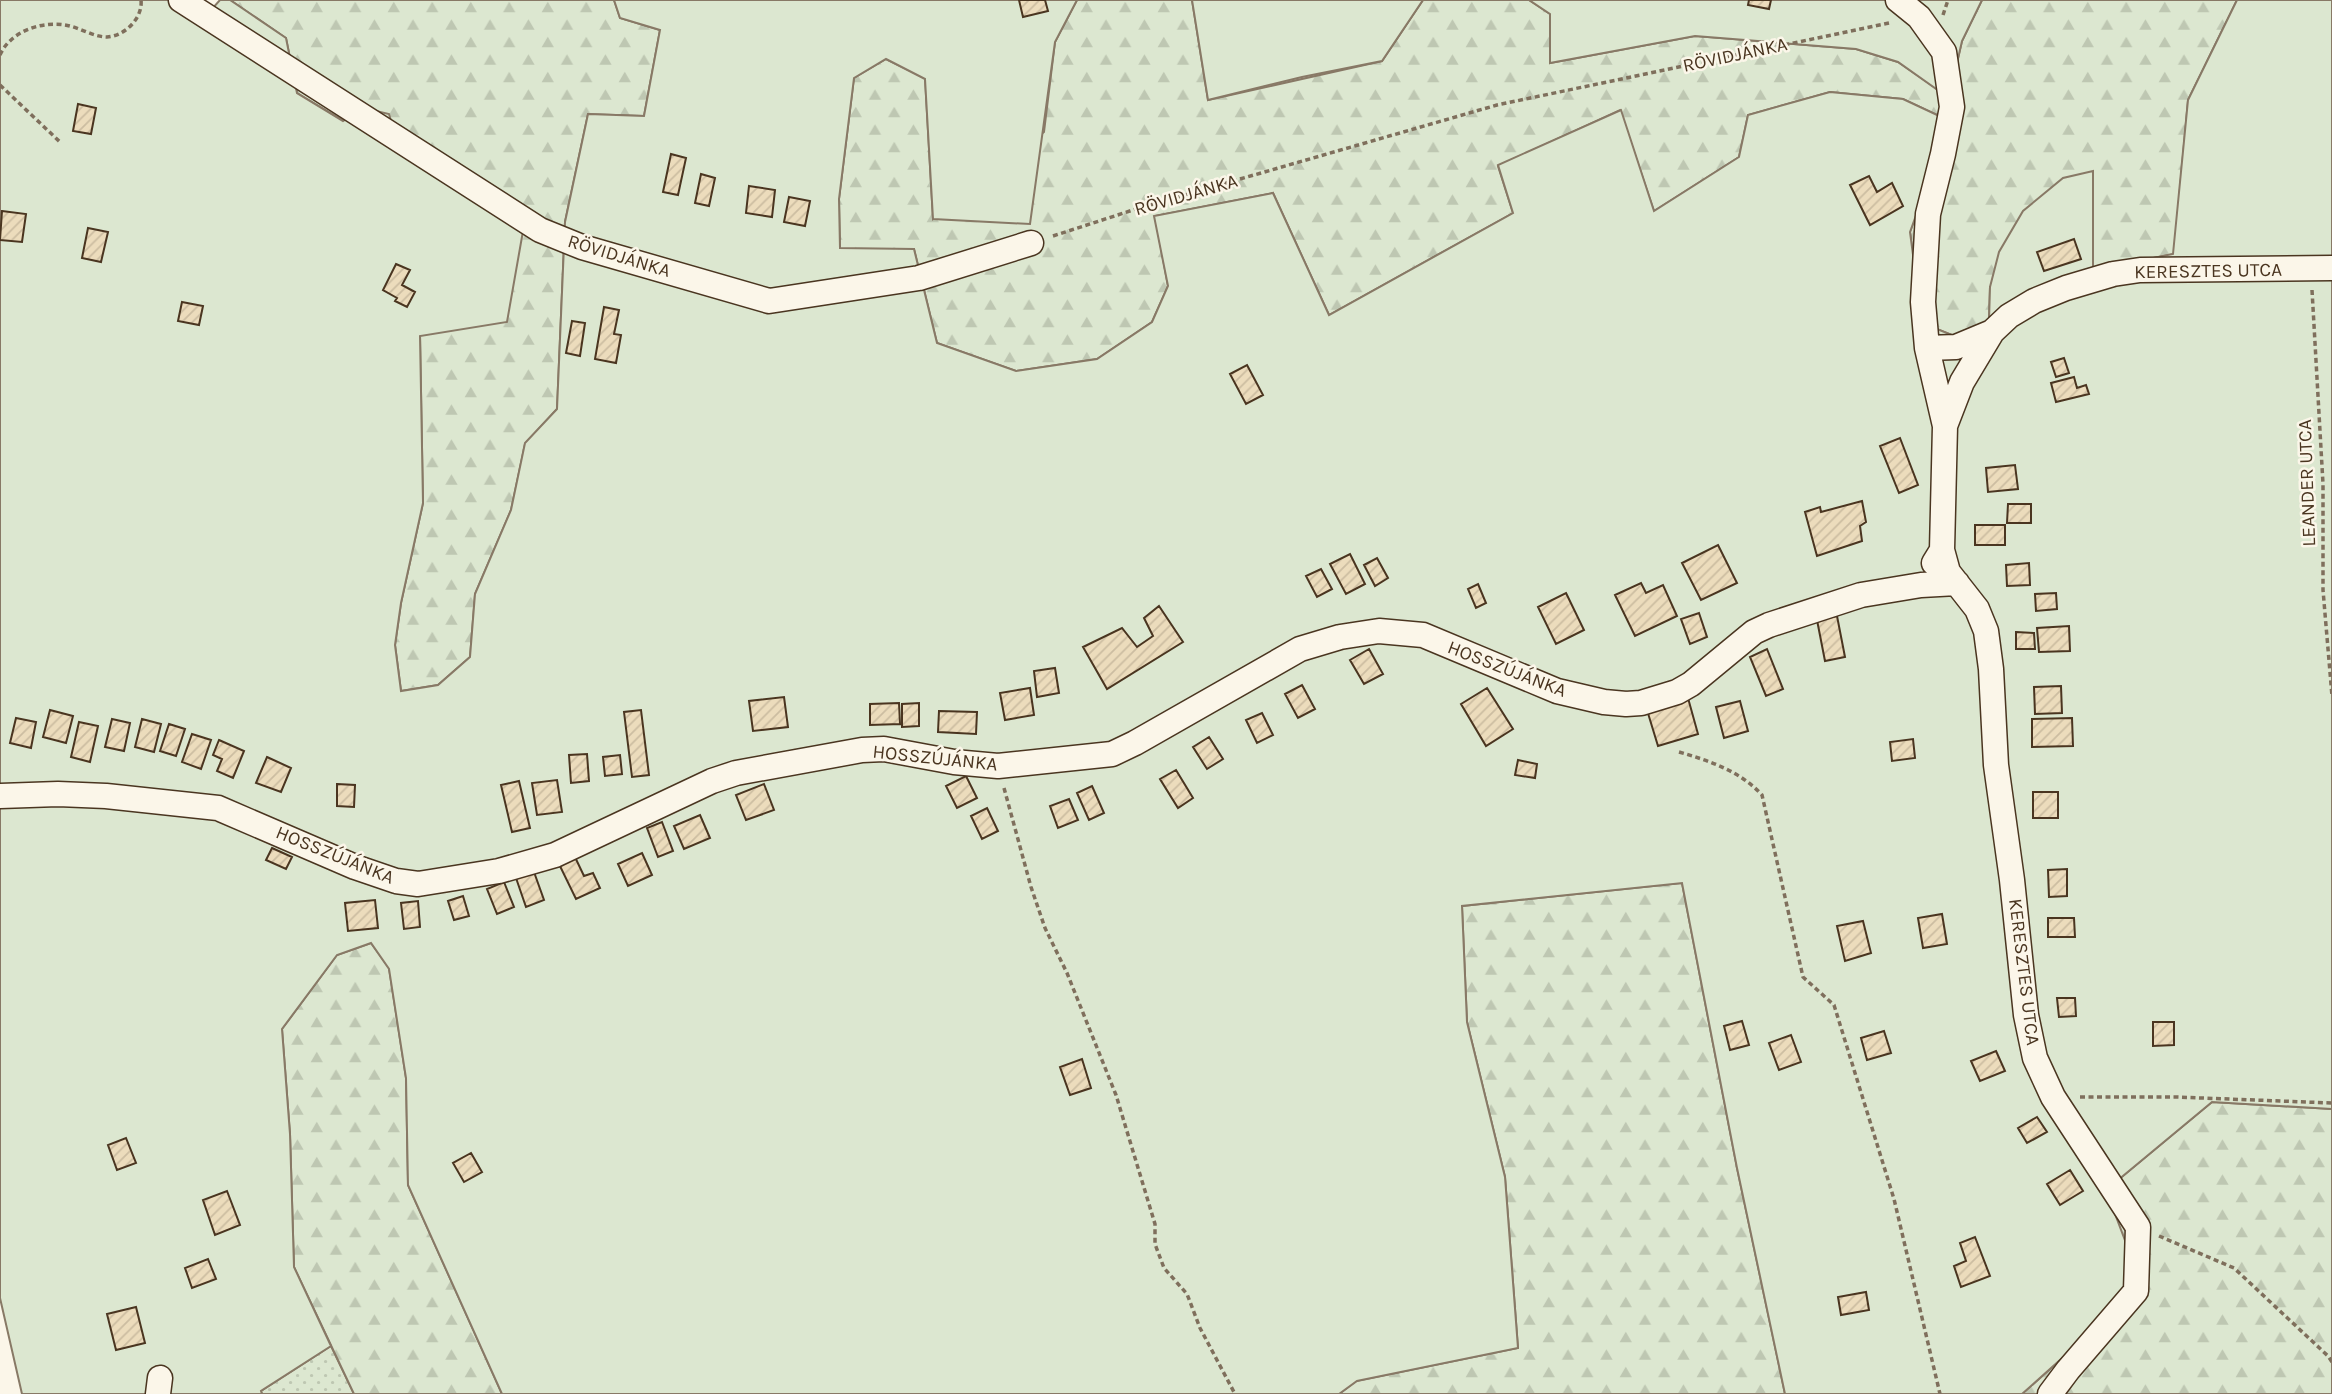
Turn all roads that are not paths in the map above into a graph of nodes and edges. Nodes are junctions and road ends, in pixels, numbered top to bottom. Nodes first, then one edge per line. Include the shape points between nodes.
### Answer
1 (181, 0) edge
2 (1898, 0) edge
3 (1031, 243) road end
4 (2321, 269) edge
5 (1992, 332) junction
6 (1927, 348) junction
7 (1945, 426) junction
8 (1942, 550) junction
9 (1957, 583) junction
10 (1921, 585) junction
11 (0, 796) edge
12 (2050, 1394) edge

1 - 3 street, RÖVIDJÁNKA via 540,230 595,251 769,301 919,278
2 - 6 street via 1919,17 1944,52 1952,107 1928,214 1923,302
4 - 5 street, KERESZTES UTCA via 2113,274 2034,301
5 - 6 street via 1956,347
5 - 7 street, KERESZTES UTCA via 1962,382
6 - 7 street
7 - 8 street, KERESZTES UTCA
8 - 9 street, KERESZTES UTCA via 1948,572
8 - 10 street, KERESZTES UTCA
9 - 10 street
9 - 12 street, KERESZTES UTCA via 1977,609 1986,631 1996,765 2035,1058 2053,1097 2138,1227 2136,1291
10 - 11 street, HOSSZÚJÁNKA via 1861,595 1769,625 1691,684 1641,703 1604,702 1557,691 1423,635 1379,631 1340,636 1300,649 1112,754 998,766 884,749 736,773 555,855 499,871 418,884 355,867 218,808 106,796

